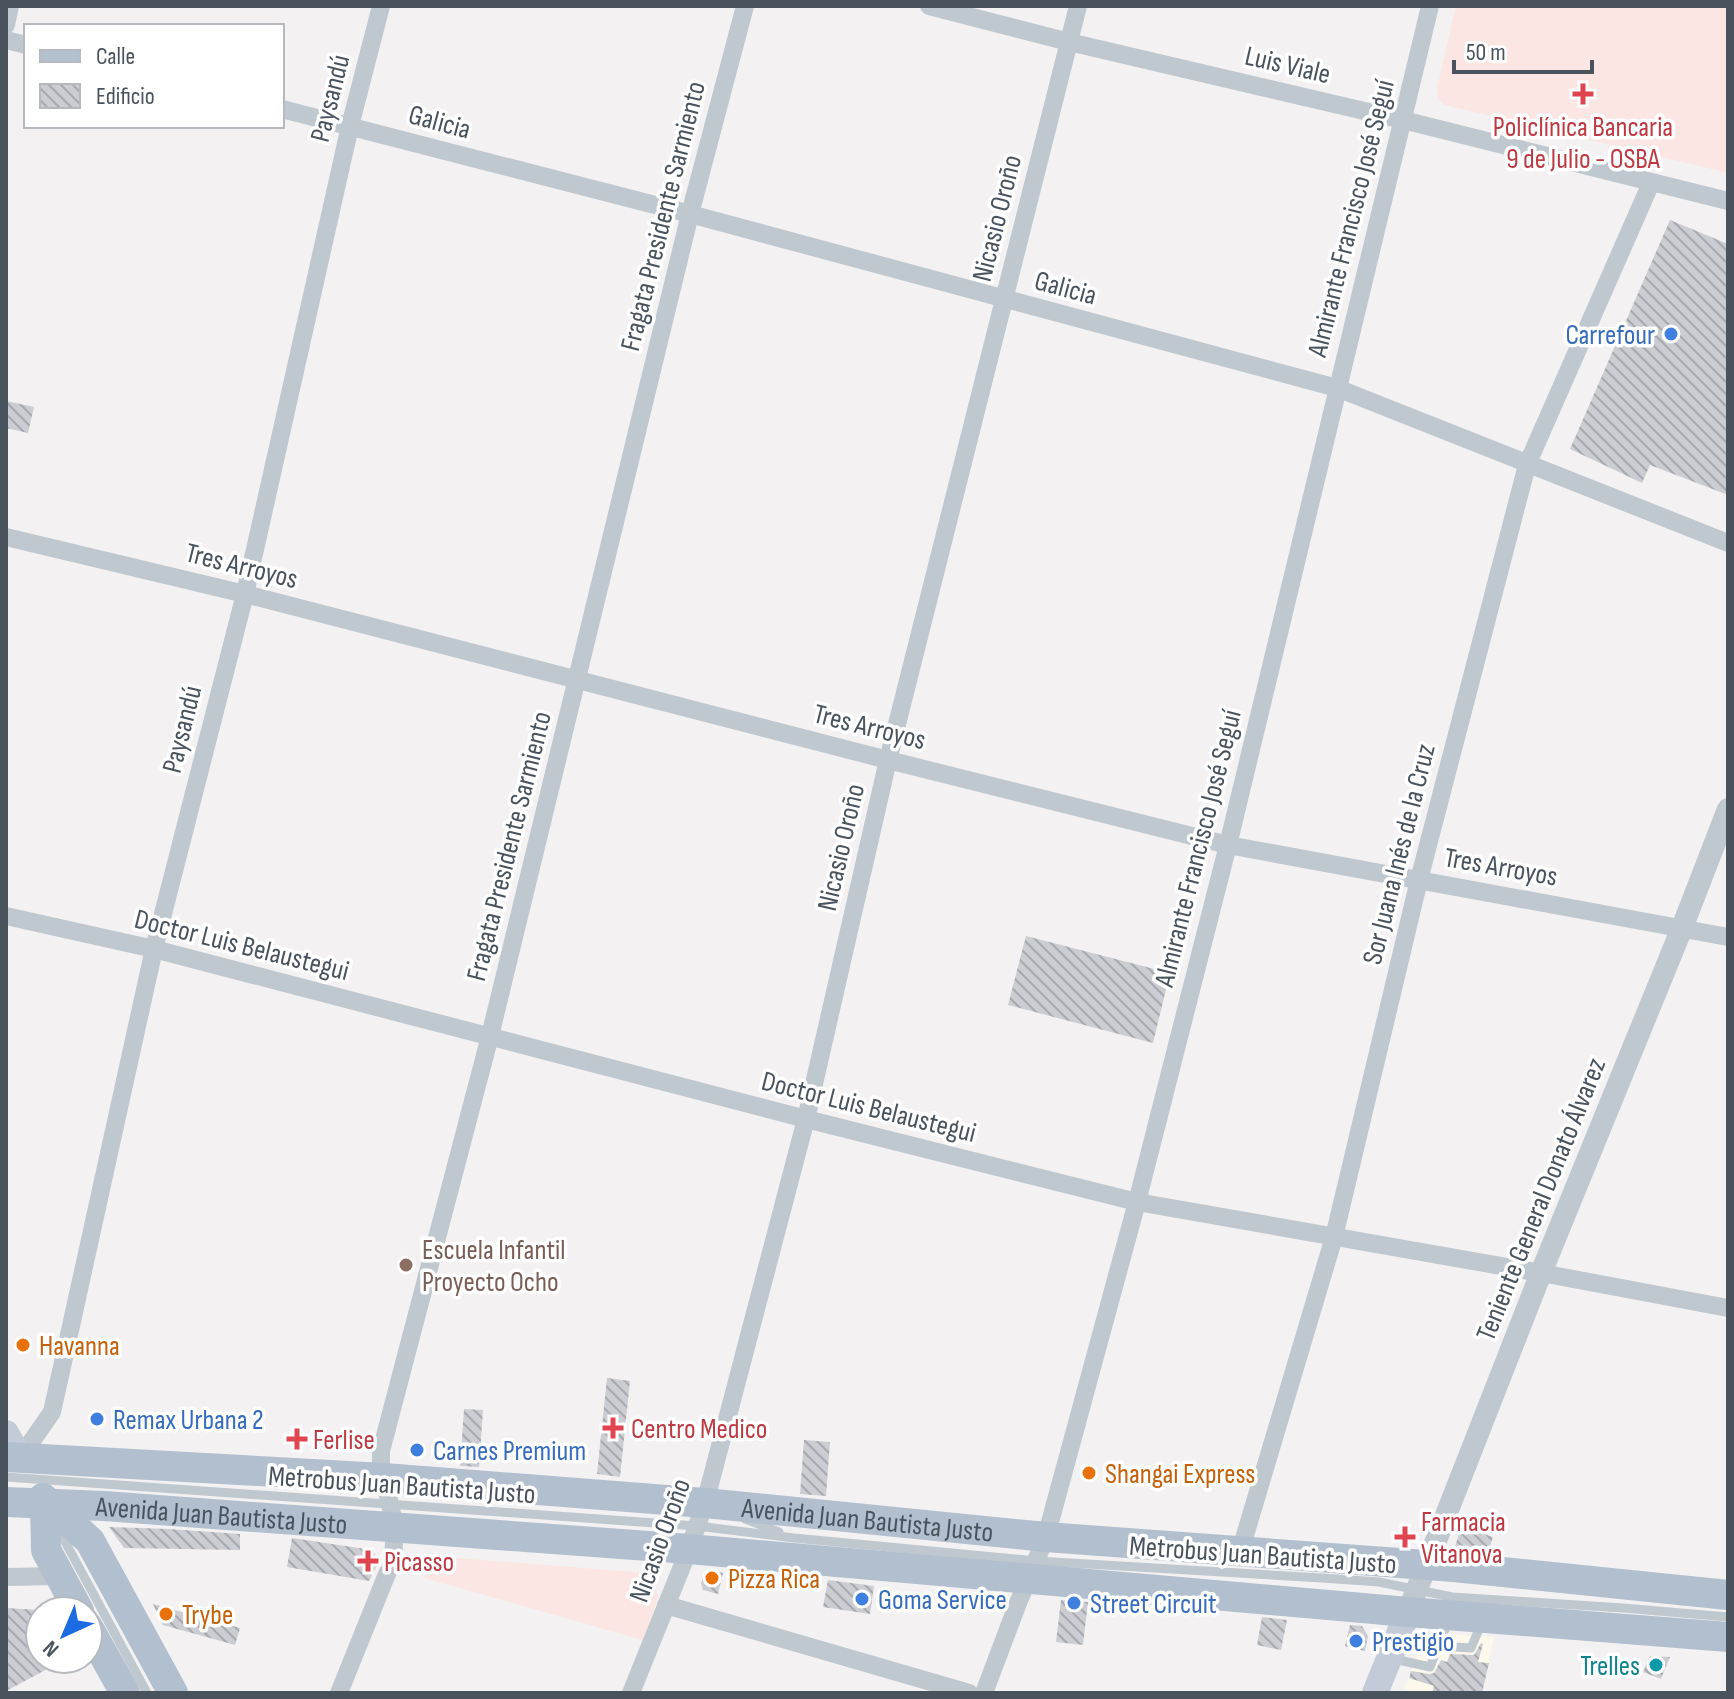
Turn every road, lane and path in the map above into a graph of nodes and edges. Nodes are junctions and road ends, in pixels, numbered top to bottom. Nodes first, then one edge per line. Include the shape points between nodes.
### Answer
1 (10, 6) edge
2 (381, 6) edge
3 (745, 6) edge
4 (929, 6) edge
5 (1078, 6) edge
6 (1430, 6) edge
7 (6, 25) edge
8 (1069, 42) junction
9 (284, 110) edge
10 (1403, 120) junction
11 (350, 126) junction
12 (1651, 183) junction
13 (1728, 201) edge
14 (690, 214) junction
15 (1004, 300) junction
16 (1337, 388) junction
17 (1527, 465) junction
18 (6, 537) edge
19 (1728, 543) edge
20 (245, 594) junction
21 (577, 680) junction
22 (888, 760) junction
23 (1728, 809) edge
24 (1228, 845) junction
25 (1419, 880) junction
26 (6, 916) edge
27 (1682, 928) junction
28 (1728, 937) edge
29 (154, 949) junction
30 (490, 1036) junction
31 (806, 1119) junction
32 (1137, 1202) junction
33 (1334, 1237) junction
34 (1541, 1273) junction
35 (1728, 1308) edge
36 (19, 1468) edge
37 (6, 1502) edge
38 (389, 1503) junction
39 (697, 1526) junction
40 (794, 1538) junction
41 (1240, 1552) junction
42 (1037, 1559) junction
43 (59, 1576) junction
44 (6, 1577) edge
45 (1417, 1589) junction
46 (70, 1595) edge
47 (1728, 1595) edge
48 (666, 1605) junction
49 (1451, 1615) junction
50 (1483, 1617) junction
51 (1728, 1617) edge
52 (1728, 1637) edge
53 (1438, 1646) junction
54 (104, 1656) edge
55 (1389, 1658) junction
56 (125, 1693) edge
57 (147, 1693) edge
58 (173, 1693) edge
59 (339, 1693) edge
60 (631, 1693) edge
61 (969, 1693) edge
62 (984, 1693) edge
63 (1375, 1693) edge

1 - 7 street
2 - 11 street, Paysandú
3 - 14 street, Fragata Presidente Sarmiento
4 - 8 street, Luis Viale
5 - 8 street, Nicasio Oroño
6 - 10 street, Almirante Francisco José Seguí
8 - 10 street, Luis Viale
8 - 15 street, Nicasio Oroño
9 - 11 street, Galicia
10 - 12 street, Luis Viale
10 - 16 street, Almirante Francisco José Seguí
11 - 14 street, Galicia
11 - 20 street, Paysandú
12 - 13 street, Luis Viale
12 - 17 street, Sor Juana Inés de la Cruz
14 - 15 street, Galicia
14 - 21 street, Fragata Presidente Sarmiento
15 - 16 street, Galicia
15 - 22 street, Nicasio Oroño
16 - 17 street, Galicia
16 - 24 street, Almirante Francisco José Seguí
17 - 19 street, Galicia
17 - 25 street, Sor Juana Inés de la Cruz
18 - 20 street, Tres Arroyos
20 - 21 street, Tres Arroyos
20 - 29 street, Paysandú
21 - 22 street, Tres Arroyos
21 - 30 street, Fragata Presidente Sarmiento
22 - 24 street, Tres Arroyos
22 - 31 street, Nicasio Oroño
23 - 27 street, Teniente General Donato Álvarez
24 - 25 street, Tres Arroyos
24 - 32 street, Almirante Francisco José Seguí
25 - 27 street, Tres Arroyos
25 - 33 street, Sor Juana Inés de la Cruz
26 - 29 street, Doctor Luis Belaustegui
27 - 28 street, Tres Arroyos
27 - 34 street, Teniente General Donato Álvarez
29 - 30 street, Doctor Luis Belaustegui
29 - 36 street, Paysandú via 52,1412
30 - 31 street, Doctor Luis Belaustegui
30 - 38 street, Fragata Presidente Sarmiento via 381,1451
31 - 32 street, Doctor Luis Belaustegui
31 - 39 street, Nicasio Oroño
32 - 33 street, Doctor Luis Belaustegui
32 - 42 street, Almirante Francisco José Seguí
33 - 34 street, Doctor Luis Belaustegui
33 - 41 street, Sor Juana Inés de la Cruz
34 - 35 street, Doctor Luis Belaustegui
34 - 45 street, Teniente General Donato Álvarez
36 - 37 main road, Avenida Juan Bautista Justo
36 - 38 main road, Avenida Juan Bautista Justo
36 - 38 main road, Avenida Juan Bautista Justo
36 - 43 main road
36 - 57 lane
36 - 58 main road via 90,1541
38 - 39 main road, Avenida Juan Bautista Justo
38 - 39 main road, Avenida Juan Bautista Justo
38 - 59 street, Fragata Presidente Sarmiento via 393,1559
39 - 40 lane
39 - 40 lane
39 - 42 main road, Avenida Juan Bautista Justo
39 - 42 main road, Avenida Juan Bautista Justo
39 - 48 street, Nicasio Oroño
40 - 42 lane
41 - 42 main road, Avenida Juan Bautista Justo
41 - 45 main road, Avenida Juan Bautista Justo
42 - 45 main road, Avenida Juan Bautista Justo
42 - 62 street, Almirante Francisco José Seguí
43 - 44 street
43 - 46 main road
45 - 47 main road, Avenida Juan Bautista Justo
45 - 49 main road, Avenida Juan Bautista Justo
45 - 51 lane, Metrobus Juan Bautista Justo via 1452,1597
45 - 55 main road
48 - 60 street, Nicasio Oroño
48 - 61 street
49 - 50 main road, Avenida Juan Bautista Justo
49 - 53 lane
50 - 52 main road, Avenida Juan Bautista Justo
50 - 53 lane via 1471,1648
53 - 55 lane via 1430,1667
54 - 56 main road
55 - 63 main road

